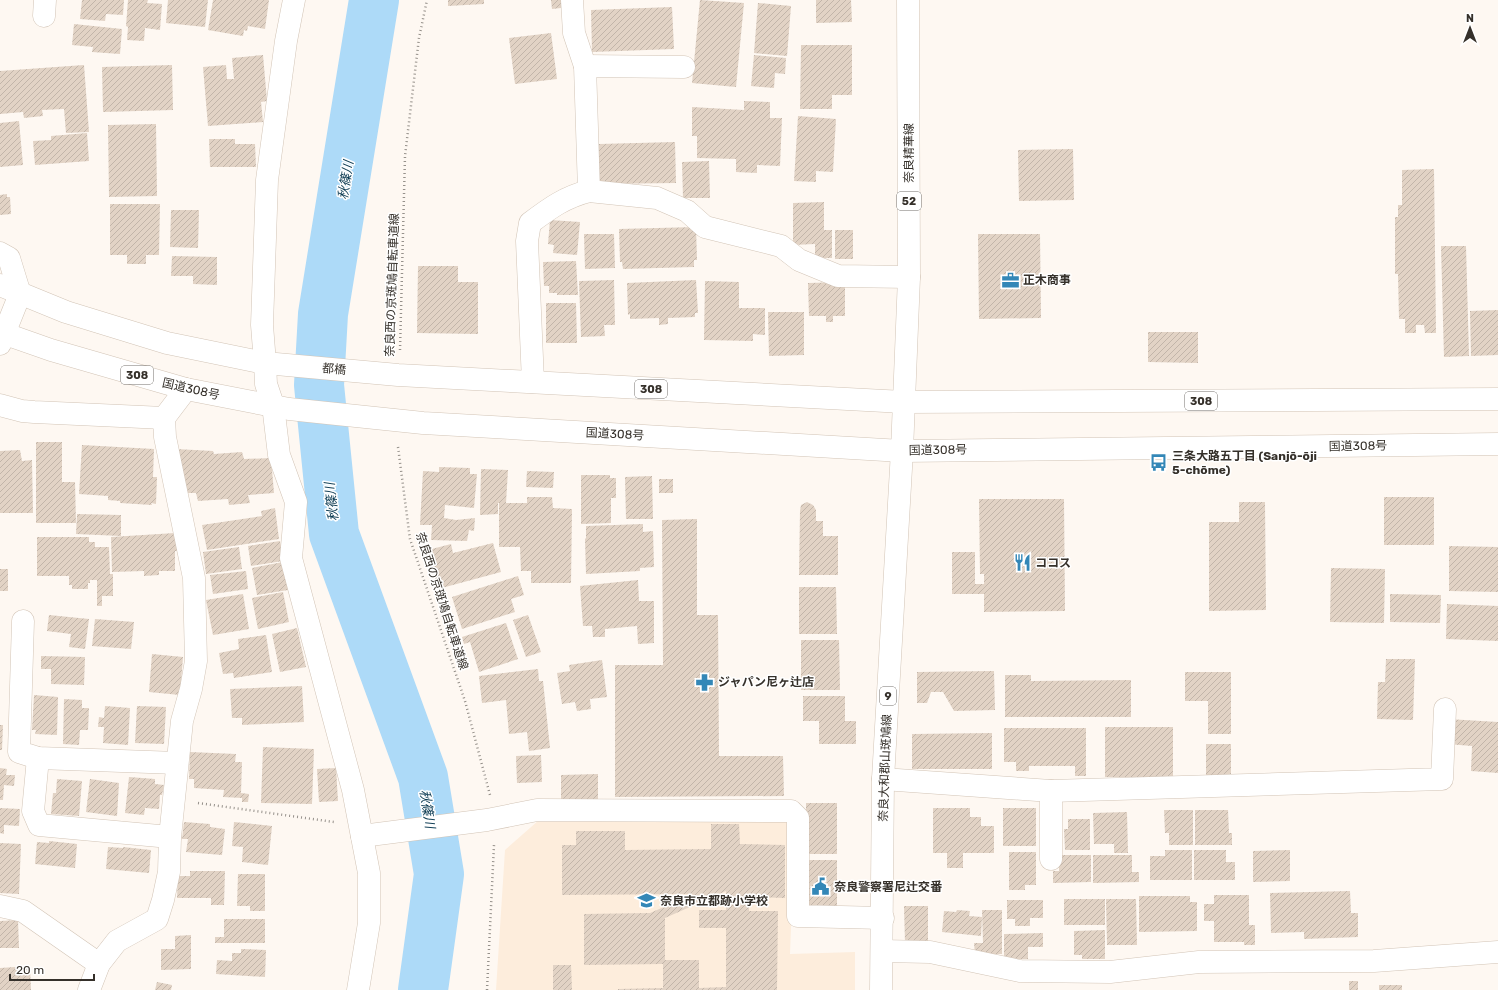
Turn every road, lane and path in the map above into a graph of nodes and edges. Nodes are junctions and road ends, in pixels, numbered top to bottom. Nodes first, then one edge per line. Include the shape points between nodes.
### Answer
1 (294, 0) edge
2 (427, 0) edge
3 (572, 0) edge
4 (908, 0) edge
5 (585, 66) junction
6 (684, 67) dead end
7 (590, 191) junction
8 (0, 253) edge
9 (909, 277) junction
10 (0, 286) edge
11 (20, 294) junction
12 (1, 336) edge
13 (273, 363) junction
14 (393, 374) junction
15 (533, 382) junction
16 (186, 389) junction
17 (1498, 400) edge
18 (904, 402) junction
19 (0, 405) edge
20 (281, 407) junction
21 (164, 418) junction
22 (389, 420) junction
23 (1498, 444) edge
24 (902, 450) junction
25 (23, 620) dead end
26 (1445, 710) dead end
27 (38, 758) junction
28 (177, 763) junction
29 (883, 778) junction
30 (1051, 792) junction
31 (174, 799) junction
32 (491, 819) junction
33 (364, 832) junction
34 (170, 837) junction
35 (1051, 859) dead end
36 (0, 906) edge
37 (883, 918) junction
38 (882, 951) junction
39 (1498, 952) edge
40 (99, 964) junction
41 (89, 990) edge
42 (358, 990) edge
43 (487, 990) edge
44 (881, 990) edge

1 - 13 main road via 267,180 262,325
2 - 14 path, 奈良西の京斑鳩自転車道線 via 419,38 405,156 401,344
3 - 5 main road via 574,33
4 - 9 main road, 奈良精華線 / 52
5 - 6 main road
5 - 7 main road
7 - 9 main road via 657,198 687,210 705,227 781,246 799,260 838,276
7 - 15 main road via 575,194 558,202 530,223 527,241
8 - 11 main road via 9,258
9 - 18 main road, 奈良精華線 / 52
10 - 11 main road, 308
11 - 12 main road, 国道308号 / 308
11 - 13 main road, 308 via 66,312 167,343
12 - 16 main road, 国道308号 / 308
13 - 14 main road, 都橋 / 308
13 - 20 main road via 266,384
14 - 15 main road, 308
15 - 18 main road, 308
16 - 20 main road, 国道308号 / 308
16 - 21 main road
17 - 18 main road, 308
18 - 24 main road, 奈良大和郡山斑鳩線 / 9
19 - 21 main road via 34,412
20 - 22 main road, 308
20 - 33 main road via 280,455 296,502 291,558
21 - 28 main road via 165,437 194,578 196,661 182,721
22 - 24 main road, 国道308号 / 308
22 - 32 path, 奈良西の京斑鳩自転車道線 via 398,450 410,538 466,701
23 - 24 main road, 国道308号 / 308
24 - 29 main road, 奈良大和郡山斑鳩線 / 9
25 - 27 main road via 19,752
26 - 30 main road via 1442,779
27 - 28 main road
27 - 34 main road via 33,811 39,825
28 - 31 main road
29 - 30 main road
29 - 37 main road, 奈良大和郡山斑鳩線 / 9
30 - 35 main road
31 - 33 path
31 - 34 main road
32 - 33 main road
32 - 37 main road via 537,810 791,811 798,818 798,916
32 - 43 path, 奈良西の京斑鳩自転車道線
33 - 42 main road via 369,874 369,916
34 - 40 main road via 169,872 157,919 117,941
36 - 40 main road via 23,912
37 - 38 main road, 奈良大和郡山斑鳩線 / 9
38 - 39 main road via 930,952 1020,971 1102,972 1199,962 1374,961
38 - 44 main road, 奈良大和郡山斑鳩線 / 9
40 - 41 main road

